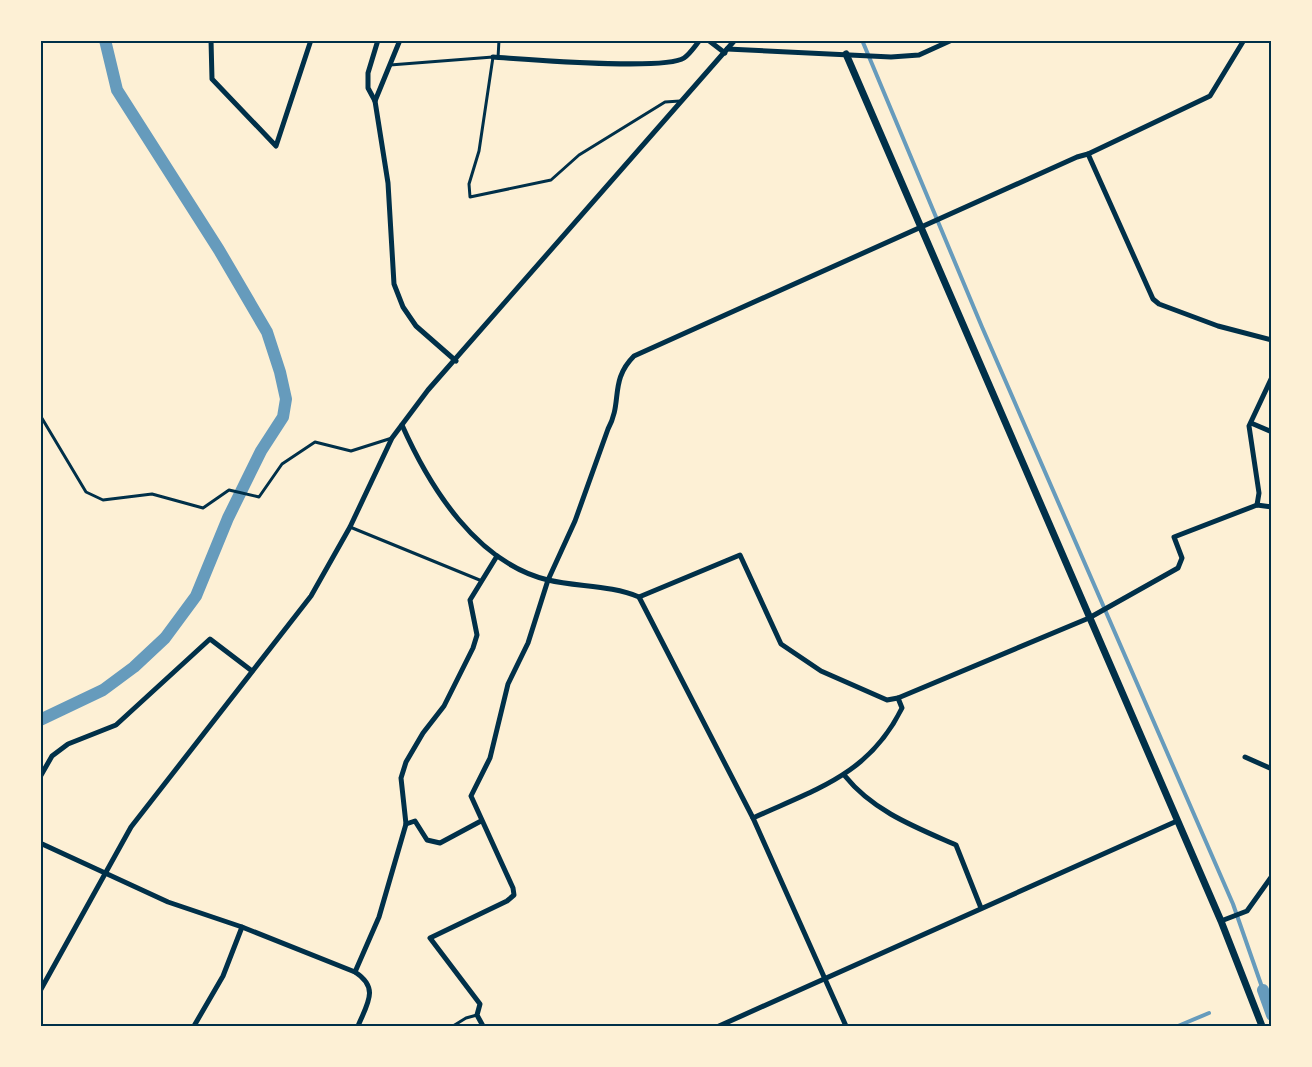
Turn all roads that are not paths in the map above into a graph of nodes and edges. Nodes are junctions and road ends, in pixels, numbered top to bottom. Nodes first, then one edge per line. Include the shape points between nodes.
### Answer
1 (211, 40) edge
2 (311, 40) edge
3 (378, 40) edge
4 (400, 40) edge
5 (499, 40) edge
6 (700, 40) edge
7 (708, 40) edge
8 (735, 40) edge
9 (952, 40) edge
10 (1245, 40) edge
11 (726, 51) junction
12 (846, 54) junction
13 (496, 58) junction
14 (388, 65) junction
15 (375, 101) junction
16 (682, 101) junction
17 (1088, 154) junction
18 (921, 230) junction
19 (1272, 340) edge
20 (456, 361) junction
21 (1272, 377) edge
22 (40, 415) edge
23 (1251, 423) junction
24 (402, 425) junction
25 (1272, 432) edge
26 (392, 438) junction
27 (1257, 505) junction
28 (1272, 507) edge
29 (350, 527) junction
30 (497, 556) junction
31 (548, 580) junction
32 (482, 581) junction
33 (639, 597) junction
34 (1089, 618) junction
35 (252, 671) junction
36 (898, 698) junction
37 (1245, 757) dead end
38 (1272, 769) edge
39 (845, 776) junction
40 (40, 777) edge
41 (753, 818) junction
42 (481, 821) junction
43 (1177, 821) junction
44 (406, 824) junction
45 (40, 843) edge
46 (105, 871) junction
47 (1272, 876) edge
48 (981, 908) junction
49 (1221, 921) junction
50 (242, 927) junction
51 (355, 972) junction
52 (825, 979) junction
53 (40, 991) edge
54 (477, 1015) junction
55 (194, 1026) edge
56 (358, 1026) edge
57 (453, 1026) edge
58 (483, 1026) edge
59 (719, 1026) edge
60 (846, 1026) edge
61 (1262, 1026) edge

1 - 2 street via 213,79 276,146
3 - 15 street via 368,73 368,88
4 - 14 street
5 - 13 lane
6 - 13 street via 684,59 664,62 619,64
7 - 11 street
8 - 11 street
9 - 12 street via 919,55
10 - 17 street via 1210,96
11 - 12 street
11 - 16 street
12 - 18 street
13 - 14 lane
13 - 16 lane via 469,184 470,197 551,180 579,155 665,102
14 - 15 street
15 - 20 street via 388,183 394,284 416,326
16 - 20 street
17 - 18 street
17 - 19 street via 1154,299 1218,326
18 - 31 street via 634,356 617,385 615,415
18 - 34 street
20 - 24 street
21 - 23 street
22 - 26 lane via 86,492 103,500 152,494 203,508 229,490 259,497 282,464 315,442 351,451
23 - 25 street
23 - 27 street
24 - 26 street
24 - 30 street via 417,460 455,516
26 - 29 street
27 - 28 street
27 - 34 street via 1174,537 1182,558 1178,568
29 - 32 lane
29 - 35 street via 311,596
30 - 31 street via 520,571
30 - 32 street
31 - 33 street
31 - 42 street via 528,643 505,694 490,758 471,796
32 - 44 street via 471,600 477,635 473,648 444,706 406,762 401,778
33 - 36 street via 740,555 781,644 821,671 856,688 887,700
33 - 41 street
34 - 36 street
34 - 43 street
35 - 40 street via 210,639 116,725 68,744 52,756
35 - 46 street via 130,827
36 - 39 street via 902,708 890,732
37 - 38 street
39 - 41 street
39 - 48 street via 860,795 906,823 956,845
41 - 52 street
42 - 44 street via 440,843 427,840 415,821
42 - 54 street via 513,888 513,896 430,938 480,1004
43 - 48 street
43 - 49 street
44 - 51 street via 379,917
45 - 46 street
46 - 50 street via 168,902
46 - 53 street
47 - 49 street via 1247,910
48 - 52 street
49 - 61 street
50 - 51 street
50 - 55 street via 223,976
51 - 56 street via 370,987
52 - 59 street
52 - 60 street
54 - 57 lane
54 - 58 street

